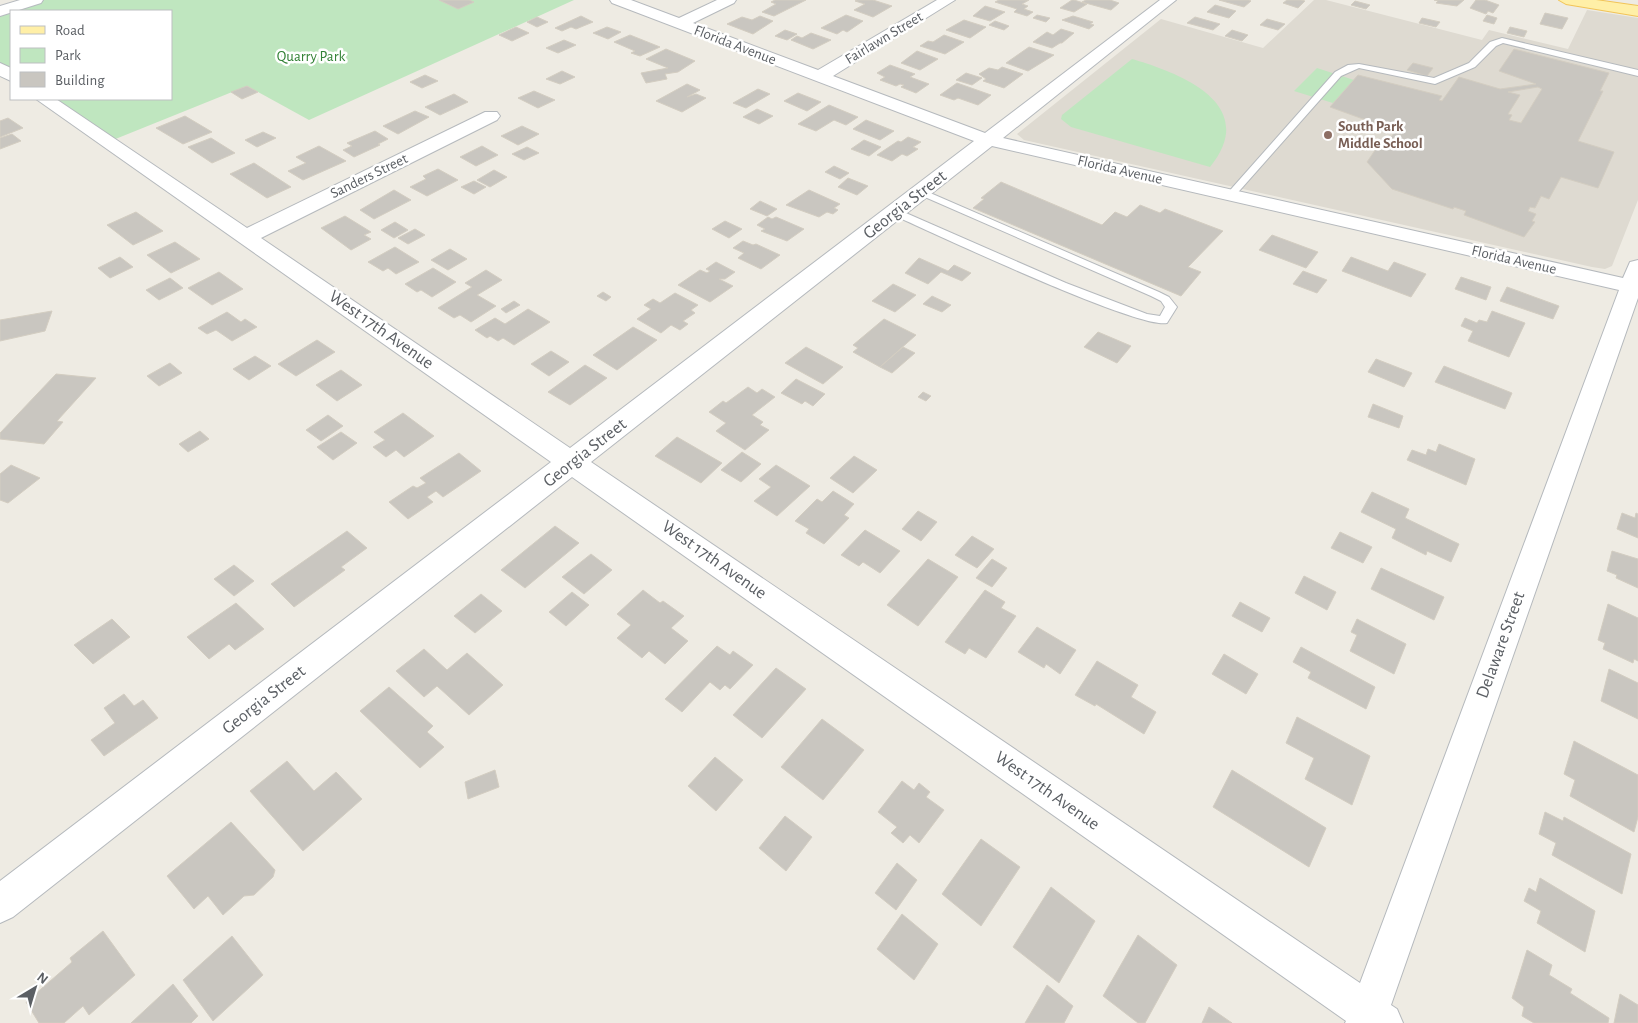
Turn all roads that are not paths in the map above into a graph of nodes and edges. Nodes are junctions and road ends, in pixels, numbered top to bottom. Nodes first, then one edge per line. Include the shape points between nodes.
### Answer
1 (36, 0) edge
2 (617, 0) edge
3 (728, 0) edge
4 (948, 0) edge
5 (1169, 0) edge
6 (1566, 0) edge
7 (0, 11) edge
8 (1638, 11) edge
9 (679, 24) junction
10 (1638, 72) edge
11 (819, 77) junction
12 (46, 100) edge
13 (491, 116) dead end
14 (988, 140) junction
15 (921, 192) junction
16 (1230, 196) junction
17 (895, 212) junction
18 (246, 237) junction
19 (1636, 281) edge
20 (573, 462) junction
21 (0, 904) edge
22 (1372, 1020) edge

1 - 7 street
2 - 9 street, Florida Avenue
3 - 9 street
4 - 11 street, Fairlawn Street
5 - 14 street, Georgia Street
6 - 8 main road
9 - 11 street, Florida Avenue
10 - 16 lane via 1502,40 1492,44 1472,65 1435,81 1350,67 1338,74
11 - 14 street, Florida Avenue
12 - 18 street, West 17th Avenue
13 - 18 street, Sanders Street
14 - 15 street, Georgia Street
14 - 16 street, Florida Avenue
15 - 17 street, Georgia Street
15 - 17 lane via 1155,294 1171,307 1163,320 1145,317 1062,285
16 - 19 street, Florida Avenue
17 - 20 street, Georgia Street
18 - 20 street, West 17th Avenue
19 - 22 street, Delaware Street
20 - 21 street, Georgia Street
20 - 22 street, West 17th Avenue

